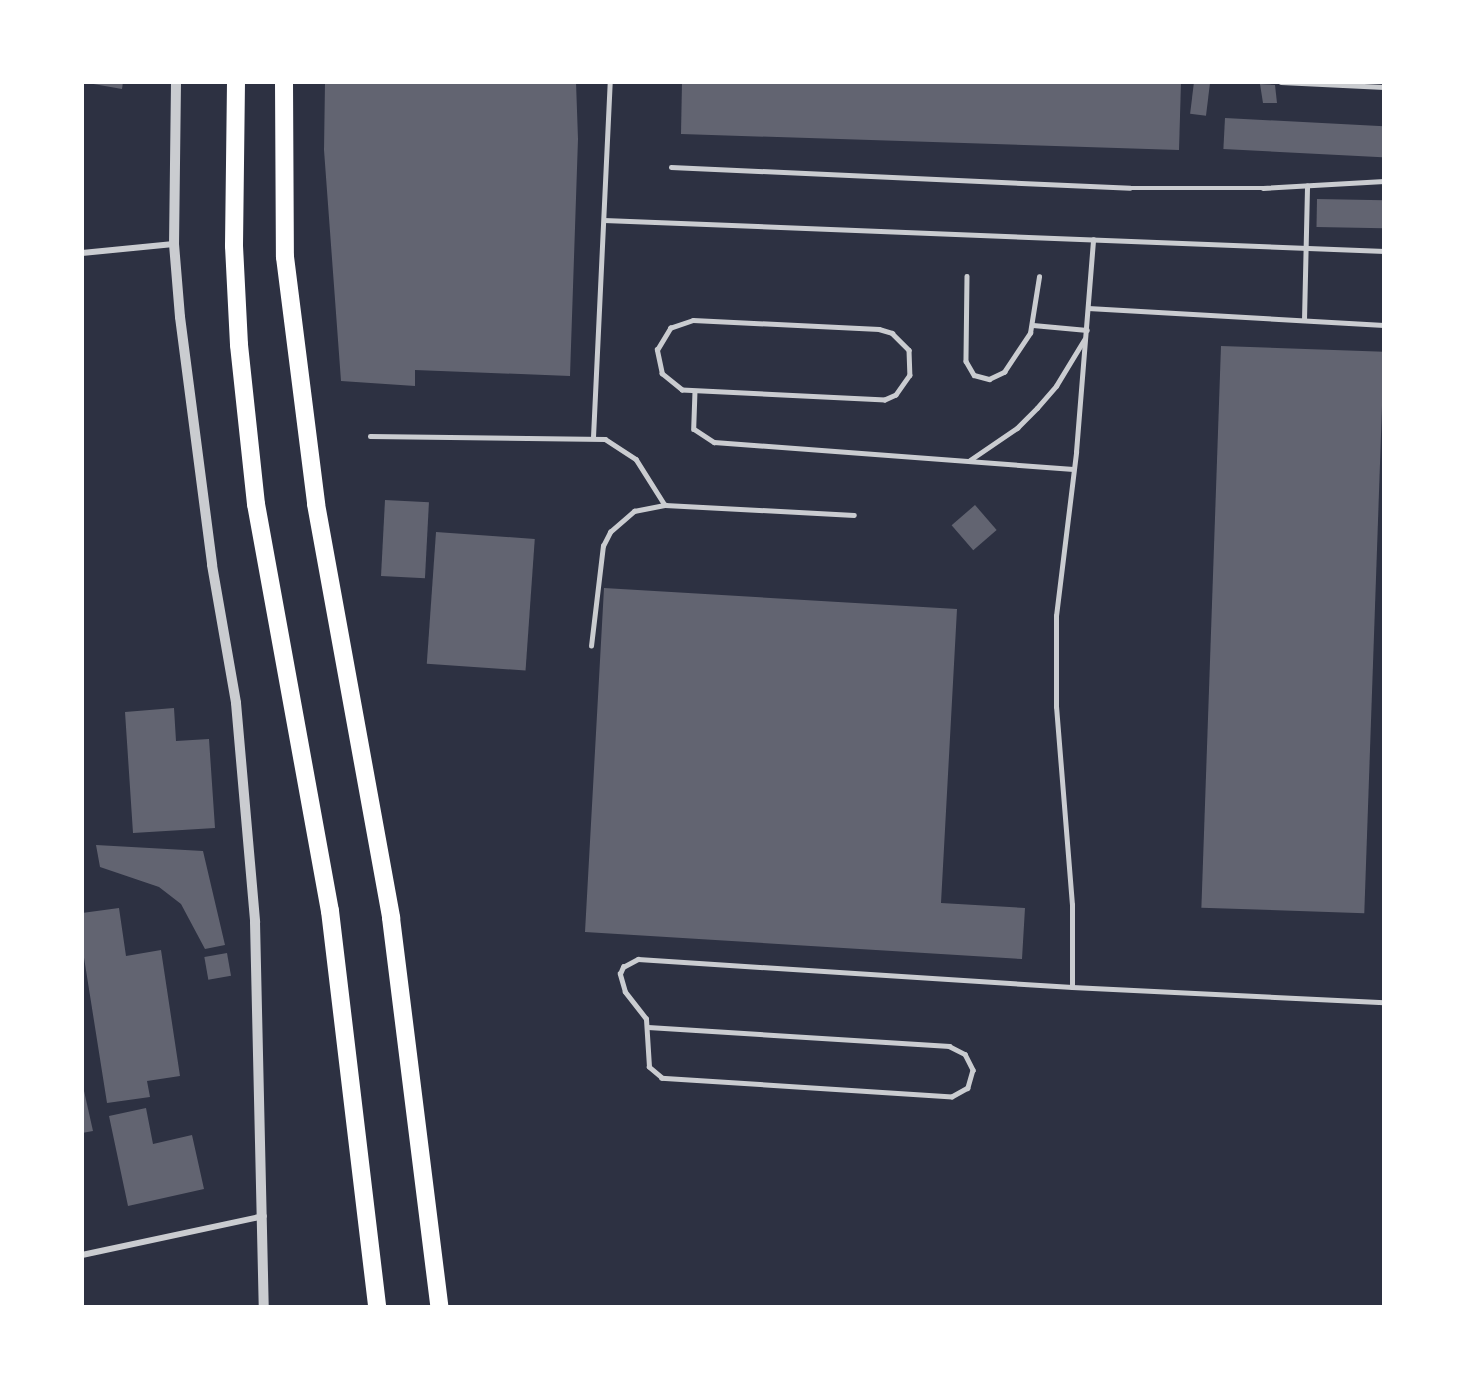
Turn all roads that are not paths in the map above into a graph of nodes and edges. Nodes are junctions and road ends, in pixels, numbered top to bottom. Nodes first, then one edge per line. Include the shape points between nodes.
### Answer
1 (176, 82) edge
2 (236, 82) edge
3 (284, 82) edge
4 (610, 82) edge
5 (1281, 82) edge
6 (1383, 87) edge
7 (671, 167) dead end
8 (1383, 181) edge
9 (1307, 186) junction
10 (604, 220) junction
11 (1093, 240) junction
12 (174, 244) junction
13 (1306, 247) junction
14 (1383, 251) edge
15 (82, 253) edge
16 (967, 276) dead end
17 (1039, 277) dead end
18 (1088, 308) junction
19 (1304, 320) junction
20 (1033, 325) junction
21 (1383, 325) edge
22 (1087, 330) junction
23 (1086, 338) junction
24 (695, 391) junction
25 (370, 436) dead end
26 (593, 436) junction
27 (970, 460) junction
28 (1073, 469) junction
29 (665, 505) junction
30 (854, 516) dead end
31 (591, 646) dead end
32 (1072, 987) junction
33 (1383, 1002) edge
34 (648, 1027) junction
35 (265, 1216) junction
36 (82, 1255) edge
37 (264, 1306) edge
38 (377, 1306) edge
39 (440, 1306) edge

1 - 12 street
2 - 38 highway via 234,246 239,345 256,504 330,911
3 - 39 highway via 285,257 298,363 316,504 391,918
4 - 10 lane
5 - 6 lane
7 - 9 lane via 1130,188
8 - 9 lane
9 - 13 lane
10 - 11 lane
10 - 26 lane
11 - 13 lane
11 - 18 lane
12 - 15 street
12 - 35 street via 212,565 236,703 255,922
13 - 14 lane
13 - 19 lane
16 - 20 lane via 966,361 974,375 989,379 1004,372
17 - 20 lane
18 - 19 lane
18 - 22 lane
19 - 21 lane
20 - 22 lane
22 - 23 lane
23 - 27 lane via 1062,378 1037,408 1017,428
23 - 28 lane
24 - 24 lane via 885,400 905,386 912,363 902,340 879,329 693,320 675,325 661,338 657,363 670,384
24 - 27 lane via 692,422 706,440
25 - 26 lane
26 - 29 lane via 627,450
27 - 28 lane
28 - 32 lane via 1059,571 1055,662 1071,869
29 - 30 lane
29 - 31 lane via 634,511 610,531 600,561
32 - 33 lane
32 - 34 lane via 638,959 623,967 620,974 625,992 642,1012
34 - 34 lane via 649,1067 670,1080 943,1097 961,1094 972,1079 973,1070 965,1054 949,1046
35 - 36 street
35 - 37 street

